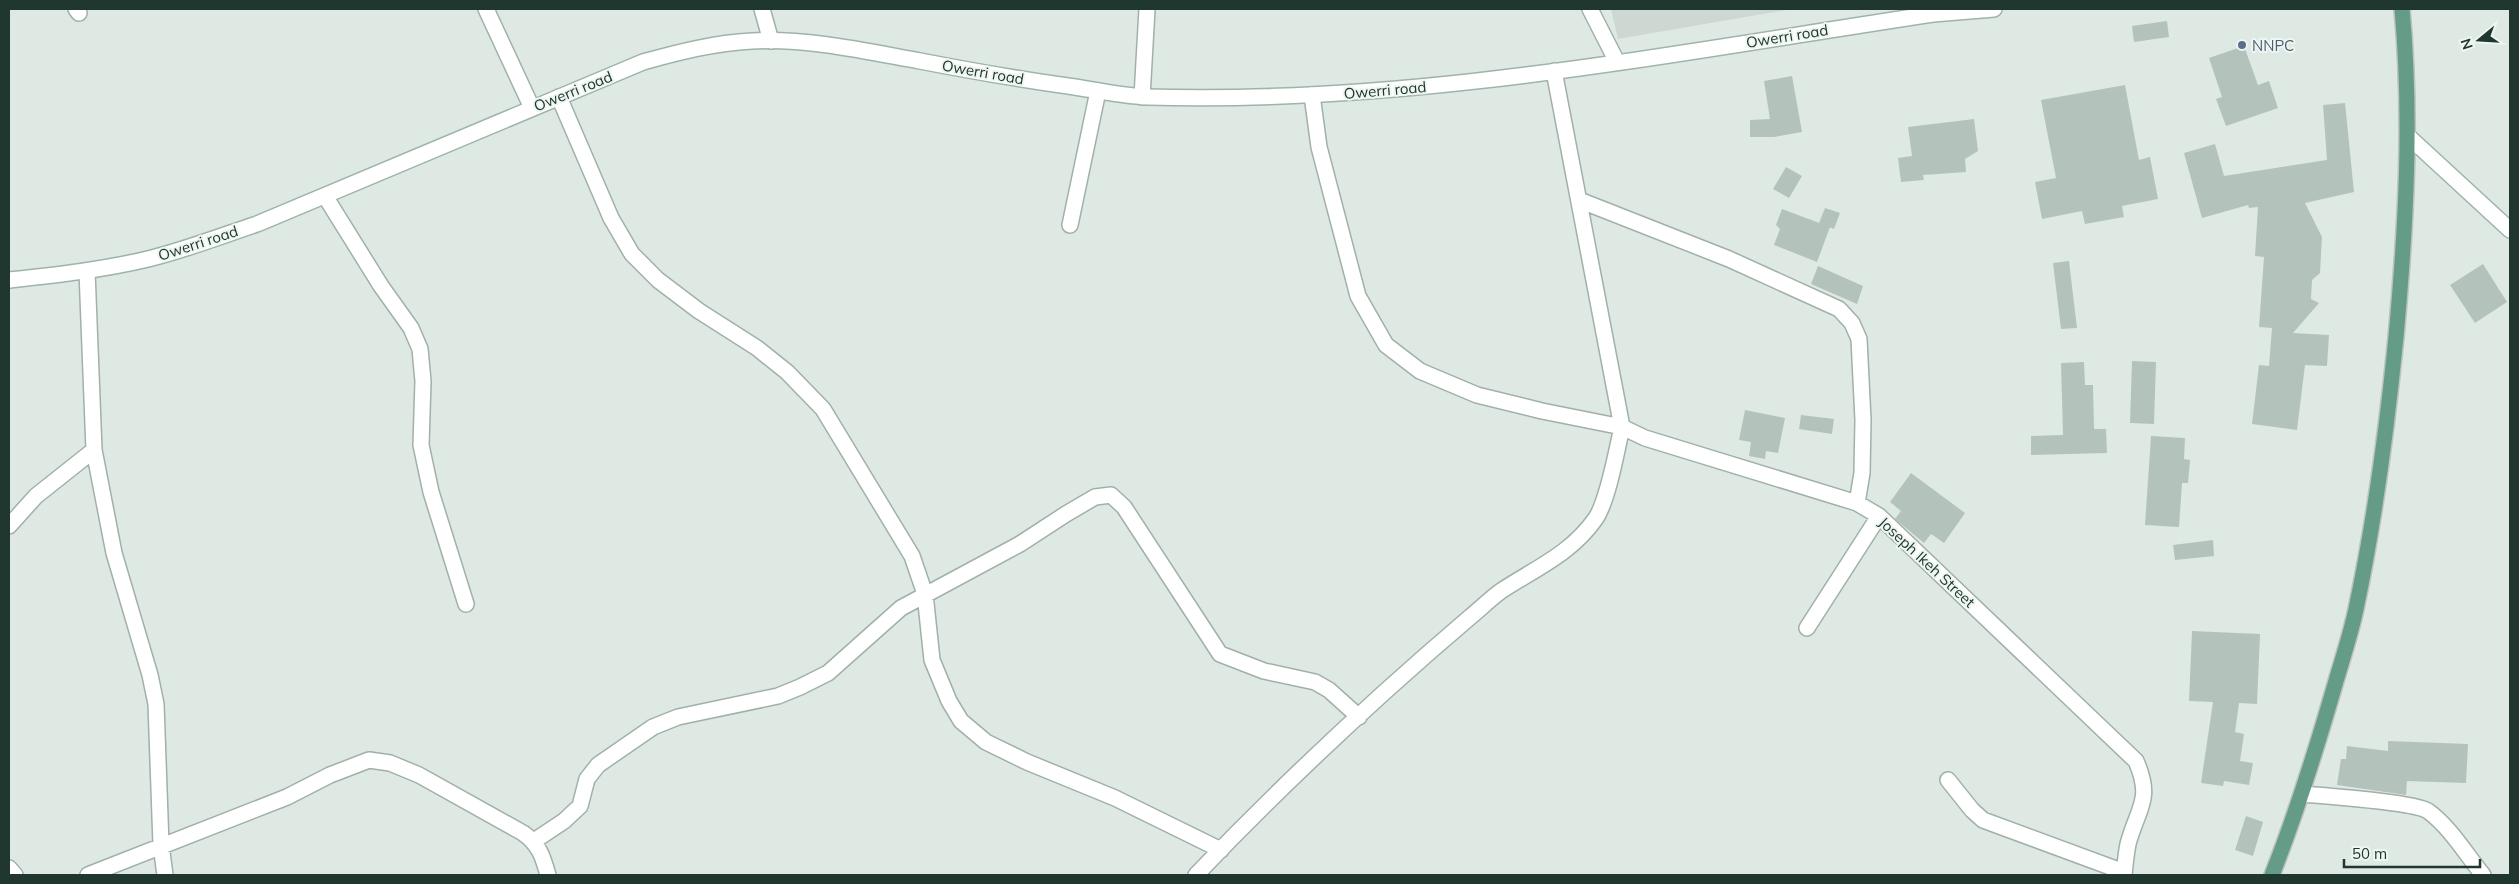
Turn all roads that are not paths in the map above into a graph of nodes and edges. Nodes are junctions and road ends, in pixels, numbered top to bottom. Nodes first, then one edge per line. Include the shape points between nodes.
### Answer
1 (486, 9) edge
2 (762, 9) edge
3 (1147, 9) edge
4 (1590, 9) edge
5 (1994, 9) edge
6 (2402, 9) edge
7 (1932, 11) edge
8 (771, 42) junction
9 (1617, 62) junction
10 (1554, 71) junction
11 (1098, 91) junction
12 (1312, 95) junction
13 (559, 97) junction
14 (1142, 97) junction
15 (532, 108) junction
16 (2409, 136) junction
17 (325, 196) junction
18 (1579, 200) junction
19 (1070, 225) dead end
20 (2510, 230) edge
21 (87, 270) junction
22 (9, 280) edge
23 (1622, 427) junction
24 (94, 450) junction
25 (1857, 503) junction
26 (1879, 516) junction
27 (9, 526) edge
28 (925, 594) junction
29 (466, 604) dead end
30 (1807, 628) dead end
31 (1359, 717) junction
32 (1948, 780) dead end
33 (2302, 794) junction
34 (534, 841) junction
35 (161, 844) junction
36 (1221, 850) junction
37 (9, 868) edge
38 (1202, 873) edge
39 (2124, 874) edge
40 (15, 875) edge
41 (88, 875) edge
42 (166, 875) edge
43 (548, 875) edge
44 (2272, 875) edge
45 (2483, 875) edge

1 - 15 street
2 - 8 street
3 - 14 street
4 - 9 street
5 - 7 street, Owerri road
6 - 16 main road
7 - 9 street, Owerri road
8 - 11 street, Owerri road via 805,42 873,52
8 - 13 street, Owerri road via 752,41 696,48 643,62
9 - 10 street, Owerri road
10 - 12 street, Owerri road via 1373,92
10 - 18 street
11 - 14 street, Owerri road
11 - 19 street
12 - 14 street, Owerri road
12 - 23 street, Joseph Ikeh Street via 1325,173 1358,296 1386,345 1420,371 1477,395
13 - 15 street, Owerri road
13 - 28 street via 611,218 632,254 658,280 692,306 757,348 787,372 823,409 912,556
15 - 17 street, Owerri road
16 - 20 street
16 - 33 main road via 2402,275 2384,451 2356,611
17 - 21 street, Owerri road via 210,240 149,259
17 - 29 street via 411,328 420,349 423,381 421,445 431,492
18 - 23 street
18 - 25 street via 1729,259 1840,309 1852,323 1859,339 1863,420 1862,473
21 - 22 street, Owerri road
21 - 24 street
23 - 25 street, Joseph Ikeh Street via 1645,438
23 - 31 street via 1615,462 1597,516 1576,544 1500,592 1433,648
24 - 27 street via 36,496
24 - 35 street via 114,553 156,704
25 - 26 street, Joseph Ikeh Street
26 - 30 street
26 - 39 street, Joseph Ikeh Street via 2136,761 2144,780 2144,798 2128,845
28 - 31 street via 1020,544 1095,497 1111,495 1124,507 1220,654 1264,671 1315,682
28 - 34 street via 886,620 828,673 800,687 778,696 678,717 652,727 598,765 587,779 580,806
28 - 36 street via 932,660 961,721 994,746 1115,798
31 - 36 street via 1291,779
32 - 39 street via 1983,820
33 - 44 main road
33 - 45 street via 2426,810 2446,827
34 - 35 street via 419,775 390,763 370,760 338,771 287,797
34 - 43 street via 542,853
35 - 41 street
35 - 42 street
36 - 38 street
37 - 40 street

